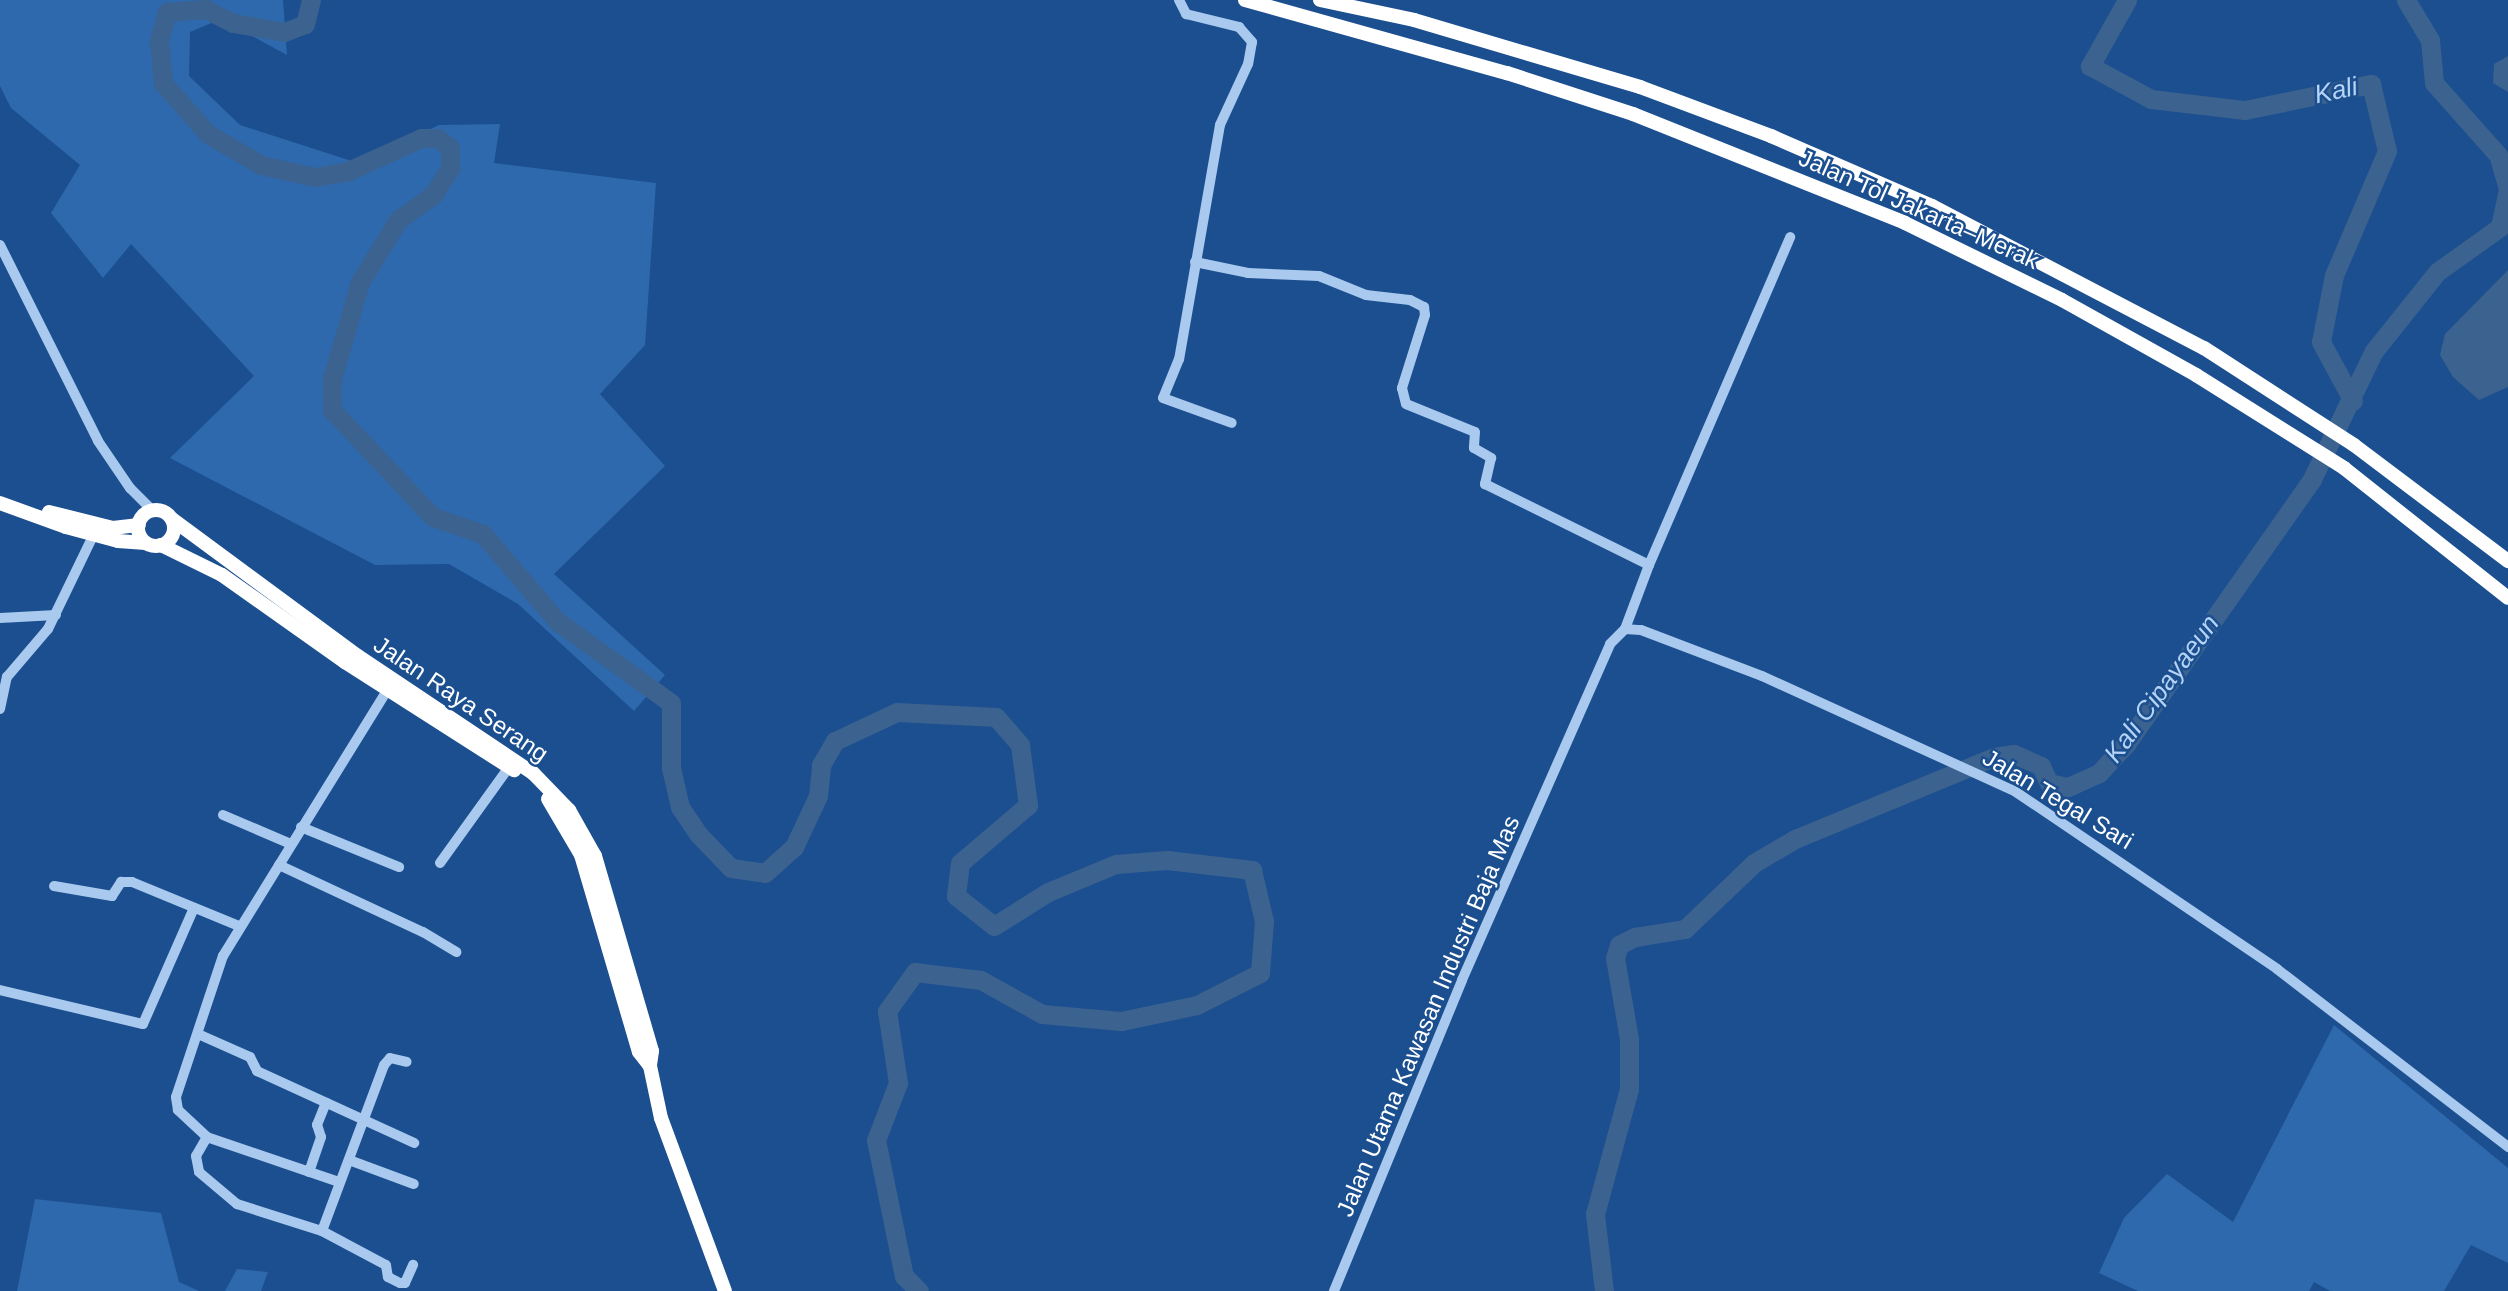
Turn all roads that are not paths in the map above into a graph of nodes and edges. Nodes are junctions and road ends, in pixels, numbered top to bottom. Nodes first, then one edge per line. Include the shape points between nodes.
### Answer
1 (1179, 0) edge
2 (1245, 0) edge
3 (1320, 0) edge
4 (1790, 237) dead end
5 (0, 245) edge
6 (1195, 262) junction
7 (1232, 423) dead end
8 (0, 502) edge
9 (153, 511) junction
10 (172, 520) junction
11 (139, 525) junction
12 (94, 534) junction
13 (146, 543) junction
14 (161, 545) junction
15 (2508, 561) edge
16 (1649, 565) junction
17 (2508, 598) edge
18 (281, 606) junction
19 (56, 615) junction
20 (0, 618) edge
21 (1625, 629) junction
22 (387, 690) junction
23 (0, 709) edge
24 (509, 767) junction
25 (223, 815) dead end
26 (301, 827) junction
27 (291, 844) junction
28 (440, 863) dead end
29 (279, 866) junction
30 (399, 867) dead end
31 (54, 887) dead end
32 (194, 908) junction
33 (239, 926) junction
34 (456, 952) dead end
35 (0, 990) edge
36 (198, 1034) junction
37 (407, 1062) dead end
38 (650, 1066) junction
39 (326, 1103) junction
40 (363, 1119) junction
41 (207, 1137) junction
42 (414, 1143) dead end
43 (2508, 1147) edge
44 (349, 1160) junction
45 (309, 1171) junction
46 (339, 1182) junction
47 (414, 1184) dead end
48 (322, 1231) junction
49 (413, 1265) dead end
50 (725, 1291) edge
51 (1334, 1291) edge

1 - 6 street via 1186,14 1239,27 1252,42 1248,64 1220,125
2 - 17 highway, Jalan Tol Jakarta–Merak via 1507,73 1633,114 1905,223 2062,300 2196,375 2344,468
3 - 15 highway, Jalan Tol Jakarta–Merak via 1517,48 1640,86 1771,136 1932,206 2204,348 2354,444
4 - 16 street
5 - 9 street via 98,441 130,488
6 - 7 street via 1179,359 1163,398
6 - 16 street via 1248,272 1319,276 1366,295 1424,306 1402,388 1406,404 1475,432 1474,448 1491,458 1483,481 1492,488
8 - 11 highway via 97,525
8 - 12 highway
9 - 10 highway via 164,512
9 - 11 highway
10 - 14 highway via 173,535
10 - 18 highway, Jalan Raya Serang
11 - 13 highway
12 - 13 highway
12 - 19 street
13 - 14 highway
14 - 18 highway, Jalan Raya Serang
16 - 21 street
18 - 22 highway, Jalan Raya Serang
18 - 38 highway, Jalan Raya Serang via 533,773 569,810 595,856 652,1051
19 - 20 street
19 - 23 street via 7,677
21 - 43 street, Jalan Tegal Sari via 1640,630 1762,676 2016,792 2277,969
21 - 51 street, Jalan Utama Kawasan Industri Baja Mas via 1610,644 1462,980
22 - 24 highway, Jalan Raya Serang
22 - 26 street
24 - 28 street
24 - 38 highway, Jalan Raya Serang via 549,800 573,836 639,1052
25 - 27 street
26 - 27 street
26 - 30 street
27 - 29 street
29 - 33 street
29 - 34 street via 423,932
31 - 32 street via 112,896 121,882 132,882
32 - 33 street
32 - 35 street via 143,1024
33 - 36 street via 216,972
36 - 39 street via 250,1057 254,1069
36 - 41 street via 176,1104 182,1116
37 - 40 street via 387,1061
38 - 50 highway, Jalan Raya Serang via 661,1118
39 - 40 street
39 - 45 street
40 - 42 street
40 - 44 street
41 - 45 street
41 - 48 street via 196,1156 203,1177 243,1208
44 - 46 street
44 - 47 street
45 - 46 street
46 - 48 street
48 - 49 street via 386,1265 388,1277 400,1283 405,1283

